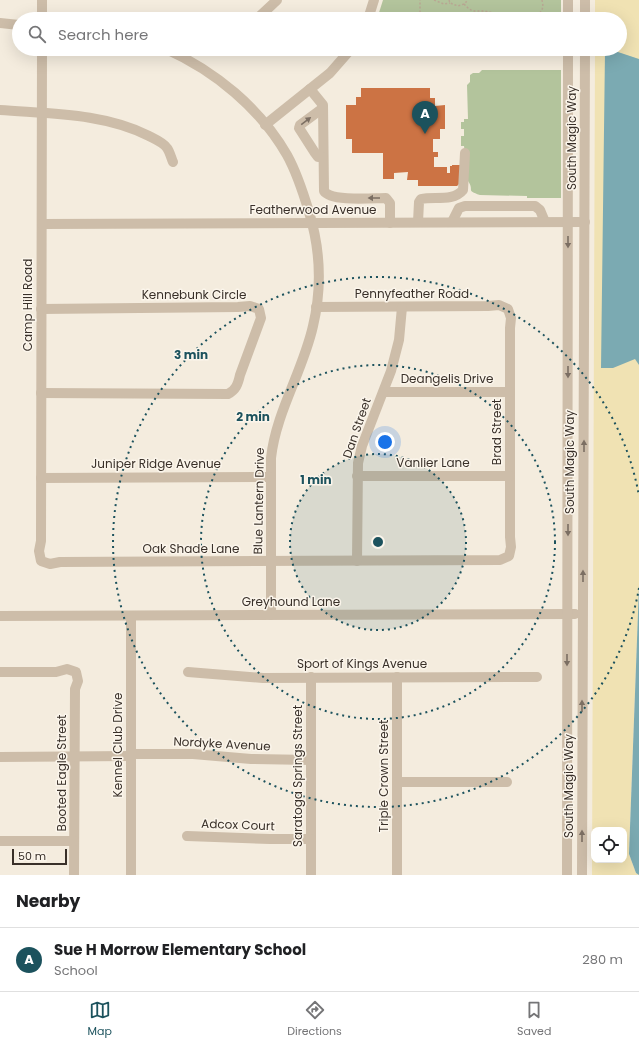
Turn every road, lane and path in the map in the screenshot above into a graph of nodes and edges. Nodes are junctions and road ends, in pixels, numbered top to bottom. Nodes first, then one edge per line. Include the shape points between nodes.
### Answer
1 (42, 0) edge
2 (277, 0) edge
3 (374, 0) edge
4 (420, 0) edge
5 (434, 0) edge
6 (449, 0) edge
7 (468, 0) edge
8 (542, 0) edge
9 (568, 0) edge
10 (586, 0) edge
11 (450, 3) junction
12 (464, 4) junction
13 (42, 12) edge
14 (264, 12) edge
15 (373, 12) edge
16 (420, 12) edge
17 (491, 12) edge
18 (540, 12) edge
19 (568, 12) edge
20 (586, 12) edge
21 (0, 23) edge
22 (12, 24) edge
23 (42, 56) edge
24 (180, 56) edge
25 (345, 56) edge
26 (568, 56) edge
27 (586, 56) edge
28 (310, 89) junction
29 (323, 108) junction
30 (0, 110) edge
31 (42, 113) junction
32 (265, 125) junction
33 (464, 153) dead end
34 (323, 157) junction
35 (173, 162) dead end
36 (390, 222) junction
37 (418, 222) junction
38 (452, 222) junction
39 (545, 222) junction
40 (568, 222) junction
41 (585, 222) junction
42 (312, 223) junction
43 (42, 224) junction
44 (316, 307) junction
45 (402, 307) junction
46 (41, 308) junction
47 (508, 309) joint
48 (384, 392) junction
49 (510, 392) junction
50 (41, 393) junction
51 (357, 476) junction
52 (510, 476) junction
53 (270, 477) junction
54 (41, 478) junction
55 (509, 556) joint
56 (41, 561) joint
57 (271, 561) junction
58 (357, 561) junction
59 (568, 614) junction
60 (583, 614) junction
61 (271, 615) junction
62 (0, 616) edge
63 (131, 616) junction
64 (0, 672) edge
65 (188, 672) dead end
66 (311, 677) junction
67 (396, 677) junction
68 (537, 677) dead end
69 (131, 755) junction
70 (0, 757) edge
71 (75, 757) junction
72 (311, 760) junction
73 (397, 782) junction
74 (507, 782) dead end
75 (187, 836) dead end
76 (311, 839) junction
77 (0, 841) edge
78 (74, 841) junction
79 (74, 875) edge
80 (130, 875) edge
81 (312, 875) edge
82 (397, 875) edge
83 (567, 875) edge
84 (582, 875) edge

1 - 13 street
2 - 14 street
3 - 15 street
4 - 16 path
5 - 11 path via 444,4
6 - 11 path
7 - 12 path
8 - 18 path
9 - 19 street
10 - 20 street
11 - 12 path via 458,6
12 - 17 path via 473,11
21 - 22 street
23 - 31 street, Camp Hill Road
24 - 32 street, Blue Lantern Drive via 218,79
25 - 28 street via 330,73
26 - 40 street, South Magic Way
27 - 41 street, South Magic Way
28 - 29 street via 321,101
28 - 32 street
29 - 34 street
34 -> 29 street via 315,153 299,128
30 - 31 street
31 - 35 street via 112,121 167,147
31 - 43 street, Camp Hill Road
32 - 42 street, Blue Lantern Drive via 290,161 302,188
33 - 37 street via 461,193 452,197 421,199
36 -> 34 street via 390,203 386,198 336,198 326,194 323,187
36 - 37 street, Featherwood Avenue
36 - 42 street, Featherwood Avenue
37 - 38 street, Featherwood Avenue
38 - 39 street, Featherwood Avenue
38 - 39 street via 459,208 465,206 535,206 540,210
39 - 40 street, Featherwood Avenue
40 - 41 street, Featherwood Avenue
40 -> 59 street, South Magic Way
60 -> 41 street, South Magic Way
42 - 43 street, Featherwood Avenue
42 - 44 street, Blue Lantern Drive via 318,255
43 - 46 street, Camp Hill Road
44 - 45 street, Pennyfeather Road
44 - 53 street, Blue Lantern Drive via 310,341 276,430
45 - 47 street, Pennyfeather Road via 499,305
45 - 48 street, Dan Street via 398,340
46 - 50 street, Camp Hill Road
46 - 50 street, Kennebunk Circle via 250,306 259,309 261,318 238,384 234,391 228,394
47 - 49 street, Brad Street via 511,318
48 - 49 street, Deangelis Drive
48 - 51 street, Dan Street via 362,446
49 - 52 street, Brad Street
50 - 54 street, Camp Hill Road
51 - 52 street, Vanlier Lane
51 - 58 street, Dan Street
52 - 55 street, Brad Street
53 - 54 street, Juniper Ridge Avenue
53 - 57 street, Blue Lantern Drive
54 - 56 street, Camp Hill Road
55 - 58 street, Oak Shade Lane via 500,560
56 - 57 street, Oak Shade Lane via 50,564
57 - 58 street, Oak Shade Lane
57 - 61 street, Blue Lantern Drive
59 - 60 street, Greyhound Lane
59 - 61 street, Greyhound Lane
59 -> 83 street, South Magic Way
84 -> 60 street, South Magic Way
61 - 63 street, Greyhound Lane
62 - 63 street, Greyhound Lane
63 - 69 street, Kennel Club Drive
64 - 71 street, Booted Eagle Street via 56,672 67,669 76,672 78,681 75,689
65 - 66 street, Sport of Kings Avenue via 263,678
66 - 67 street, Sport of Kings Avenue
66 - 72 street, Saratoga Springs Street
67 - 68 street, Sport of Kings Avenue
67 - 73 street, Triple Crown Street
69 - 71 street, Nordyke Avenue
69 - 72 street, Nordyke Avenue via 193,754 251,760
69 - 80 street, Kennel Club Drive
70 - 71 street, Nordyke Avenue
71 - 78 street, Booted Eagle Street
72 - 76 street, Saratoga Springs Street
73 - 74 street
73 - 82 street, Triple Crown Street
75 - 76 street, Adcox Court
76 - 81 street, Saratoga Springs Street
77 - 78 street
78 - 79 street, Booted Eagle Street

